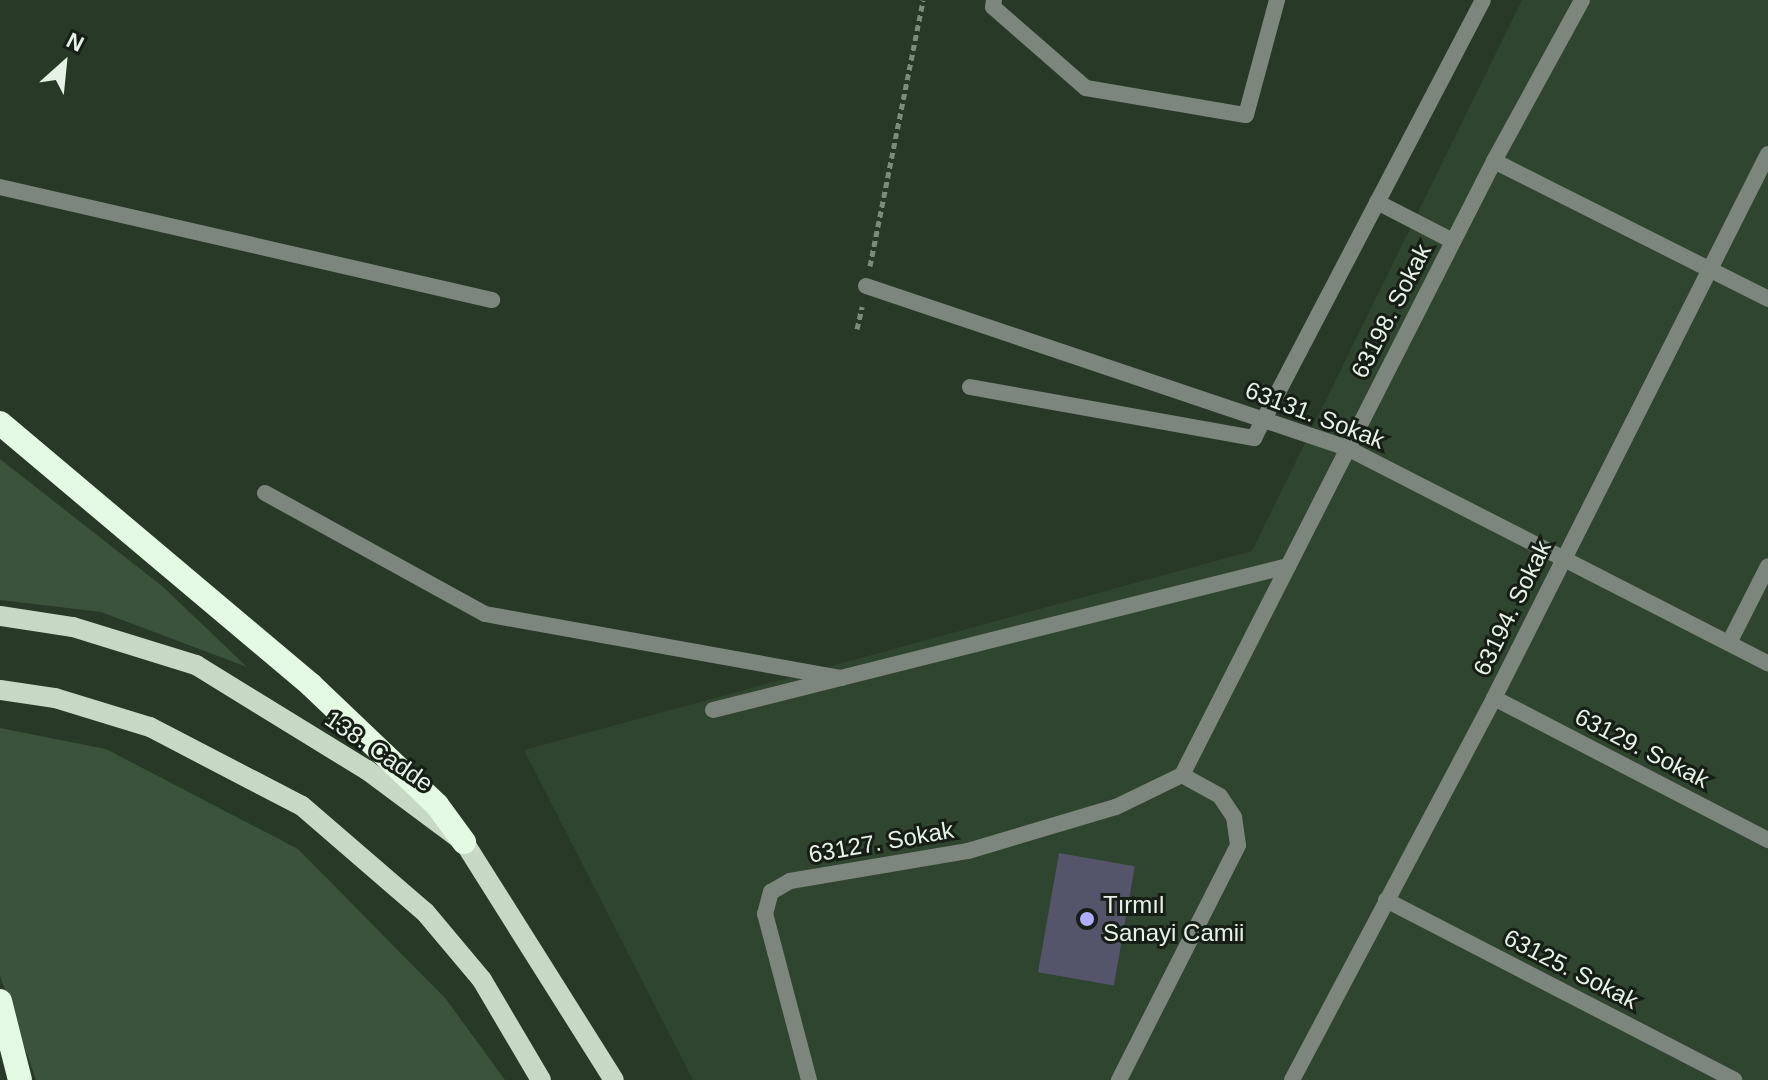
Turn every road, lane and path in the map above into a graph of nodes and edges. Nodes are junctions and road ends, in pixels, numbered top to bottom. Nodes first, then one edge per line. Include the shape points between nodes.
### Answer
1 (923, 0) edge
2 (994, 0) edge
3 (1277, 0) edge
4 (1483, 0) edge
5 (1582, 0) edge
6 (1768, 154) edge
7 (1494, 161) junction
8 (0, 187) edge
9 (1377, 202) junction
10 (1453, 241) junction
11 (1707, 269) junction
12 (866, 286) junction
13 (1768, 299) edge
14 (492, 300) dead end
15 (857, 329) dead end
16 (970, 387) dead end
17 (1263, 420) junction
18 (0, 423) edge
19 (1347, 448) junction
20 (265, 493) dead end
21 (1563, 559) junction
22 (1288, 566) junction
23 (1768, 566) edge
24 (0, 616) edge
25 (1729, 643) junction
26 (1768, 663) edge
27 (841, 678) junction
28 (0, 690) edge
29 (1494, 698) junction
30 (713, 710) dead end
31 (1182, 775) junction
32 (1768, 840) edge
33 (464, 842) junction
34 (1386, 900) junction
35 (0, 1001) edge
36 (20, 1080) edge
37 (541, 1080) edge
38 (614, 1080) edge
39 (809, 1080) edge
40 (1119, 1080) edge
41 (1292, 1080) edge
42 (1734, 1080) edge

1 - 12 path
2 - 3 street via 993,7 1086,88 1246,115
4 - 9 street
5 - 7 street, 63198. Sokak
6 - 11 street, 63194. Sokak
7 - 10 street, 63198. Sokak
7 - 11 street
8 - 14 street
9 - 10 street
9 - 17 street
10 - 19 street, 63198. Sokak
11 - 13 street
11 - 21 street, 63194. Sokak
12 - 15 path
12 - 17 street, 63131. Sokak
16 - 17 street via 1254,438
17 - 19 street, 63131. Sokak
18 - 33 highway via 311,685 437,805
19 - 21 street, 63131. Sokak
19 - 22 street, 63198. Sokak
20 - 27 street via 485,614
21 - 25 street, 63131. Sokak
21 - 29 street, 63194. Sokak
22 - 27 street
22 - 31 street, 63198. Sokak
23 - 25 street
24 - 33 main road, 138. Cadde via 73,627 196,665 367,770
25 - 26 street, 63131. Sokak
27 - 30 street
28 - 37 main road via 55,698 150,727 302,806 425,912 482,980
29 - 32 street, 63129. Sokak
29 - 34 street, 63194. Sokak
31 - 39 street, 63127. Sokak via 1116,807 968,851 790,881 771,892 765,914
31 - 40 street via 1220,796 1234,817 1238,845
33 - 38 main road, 138. Cadde
34 - 41 street, 63194. Sokak
34 - 42 street, 63125. Sokak
35 - 36 highway

